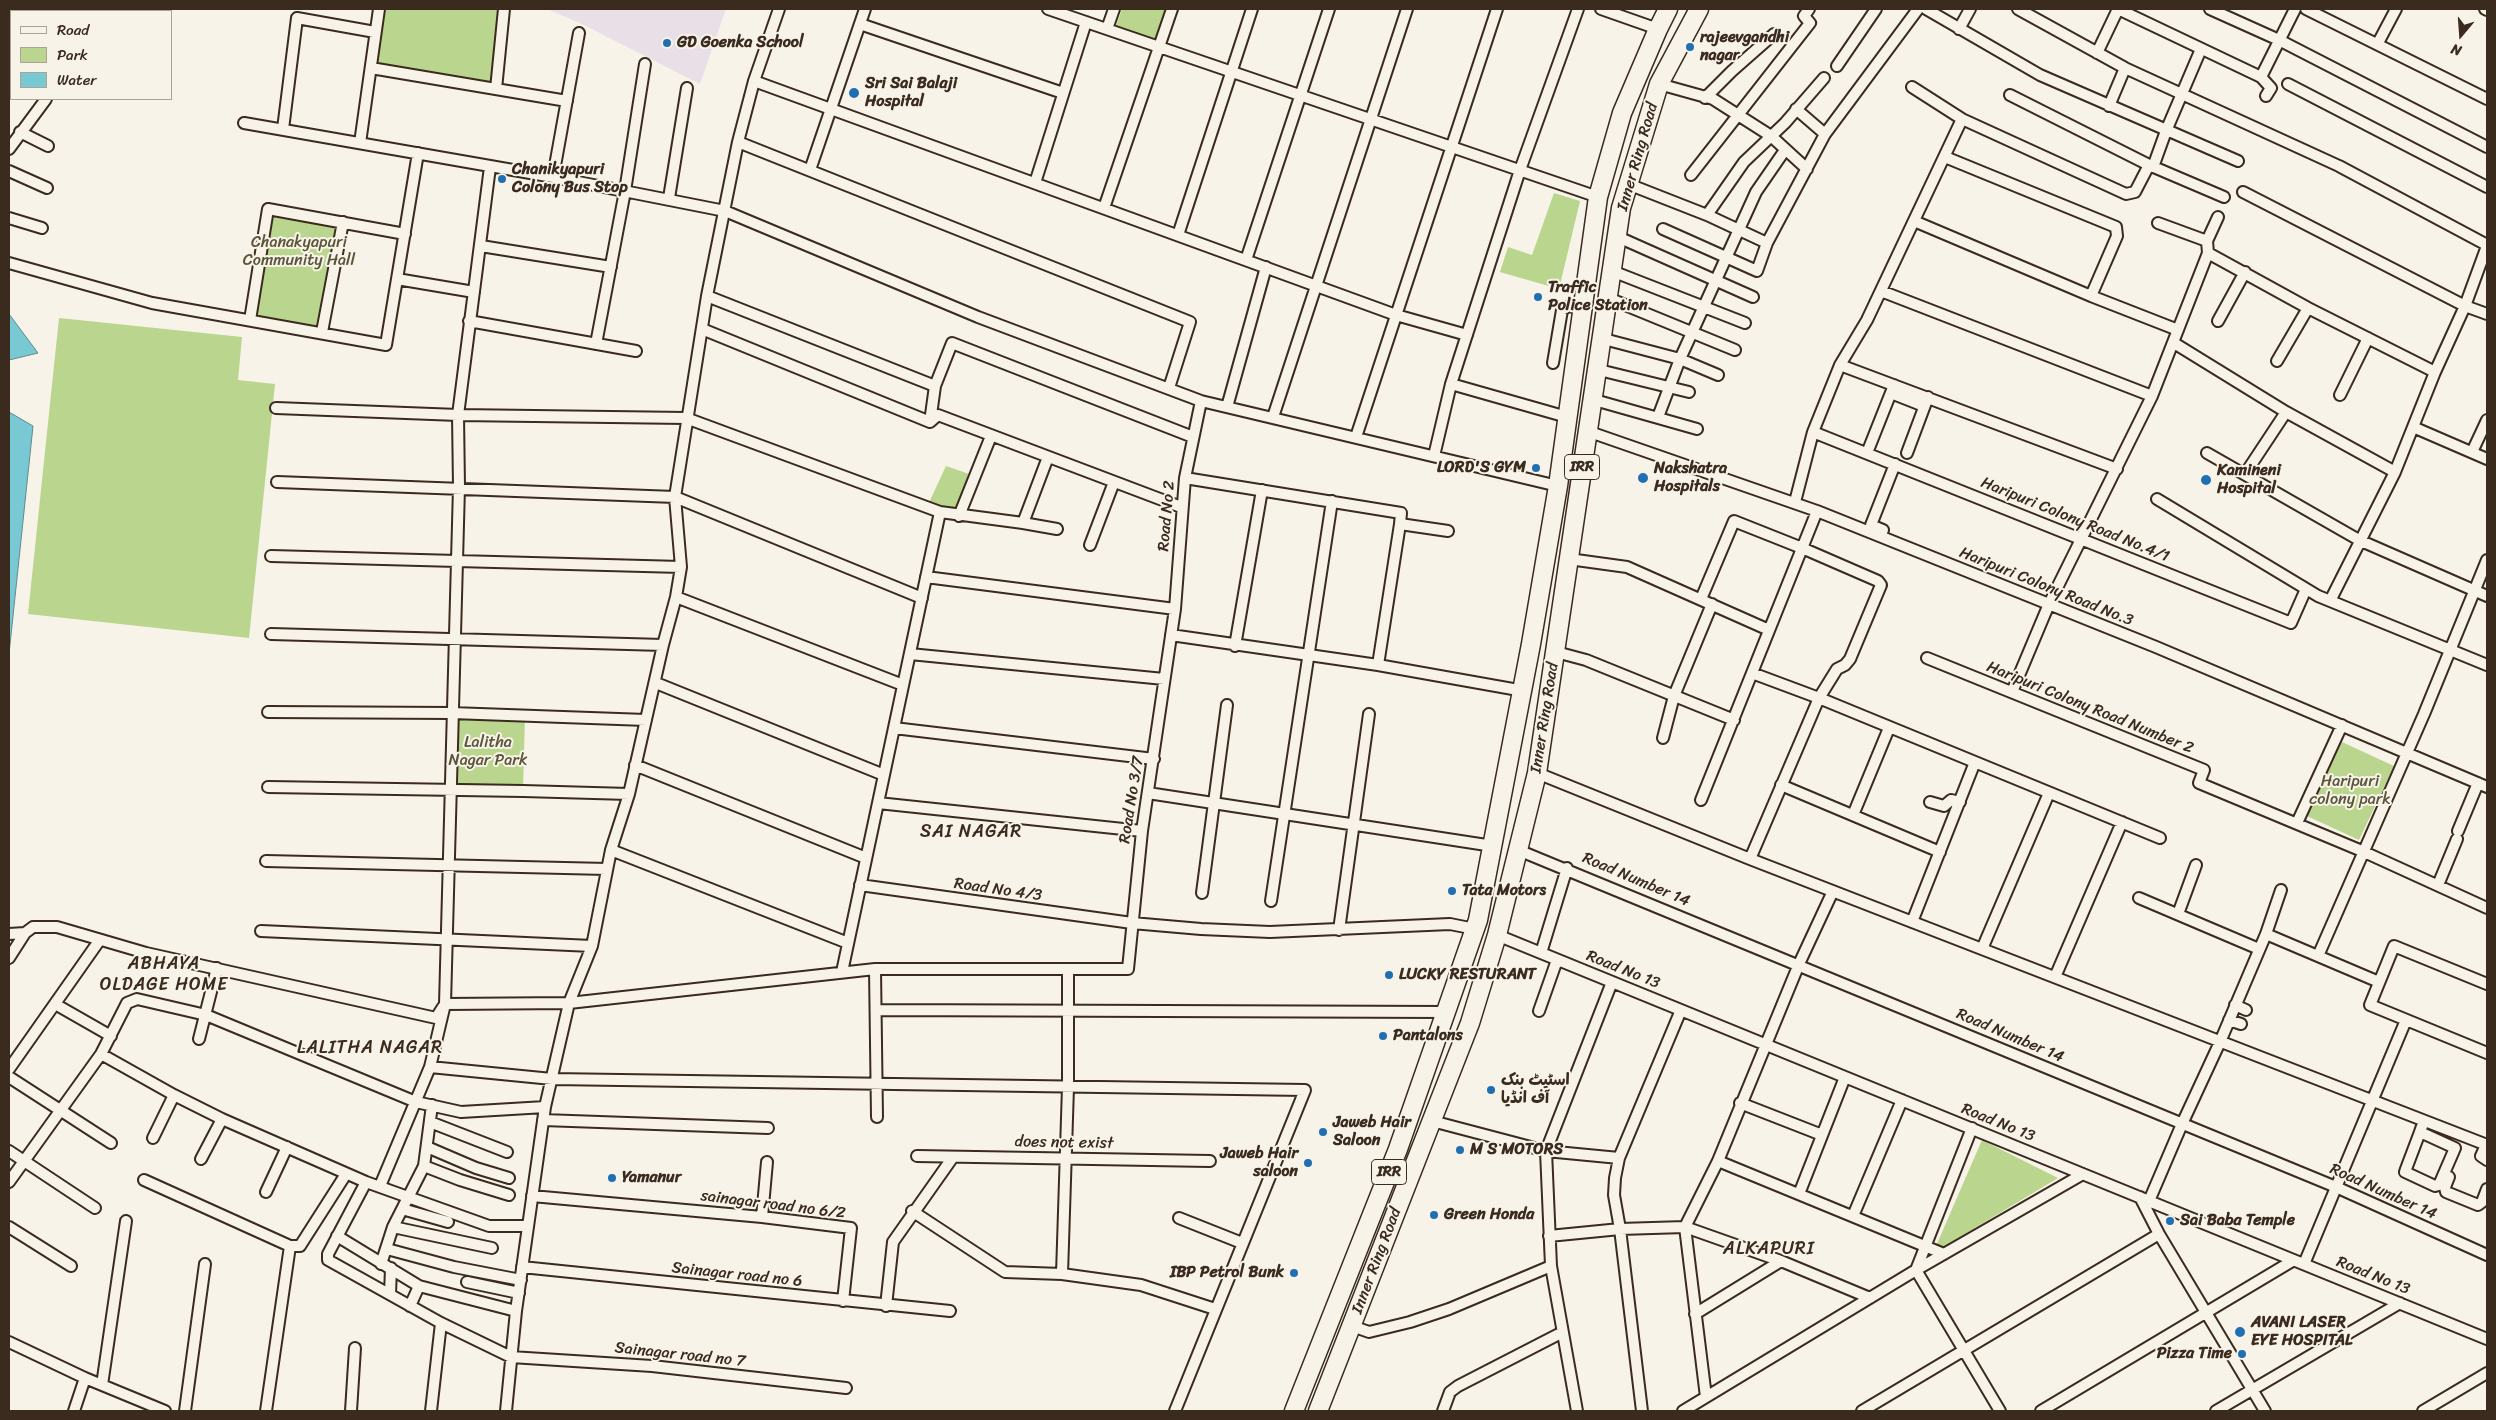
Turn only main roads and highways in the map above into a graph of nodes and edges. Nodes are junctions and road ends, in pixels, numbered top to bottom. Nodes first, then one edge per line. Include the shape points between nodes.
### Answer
1 (1668, 9) edge
2 (1699, 9) edge
3 (1542, 578) junction
4 (1564, 600) junction
5 (1294, 1411) edge
6 (1318, 1411) edge

1 - 3 highway, Inner Ring Road / IRR via 1622,113 1598,197
2 - 4 highway, Inner Ring Road / IRR via 1659,84 1621,208
3 - 4 highway via 1556,587
3 - 5 highway, Inner Ring Road / IRR via 1524,691 1475,929 1398,1149
4 - 6 highway, Inner Ring Road / IRR via 1537,773 1497,935 1470,1023

